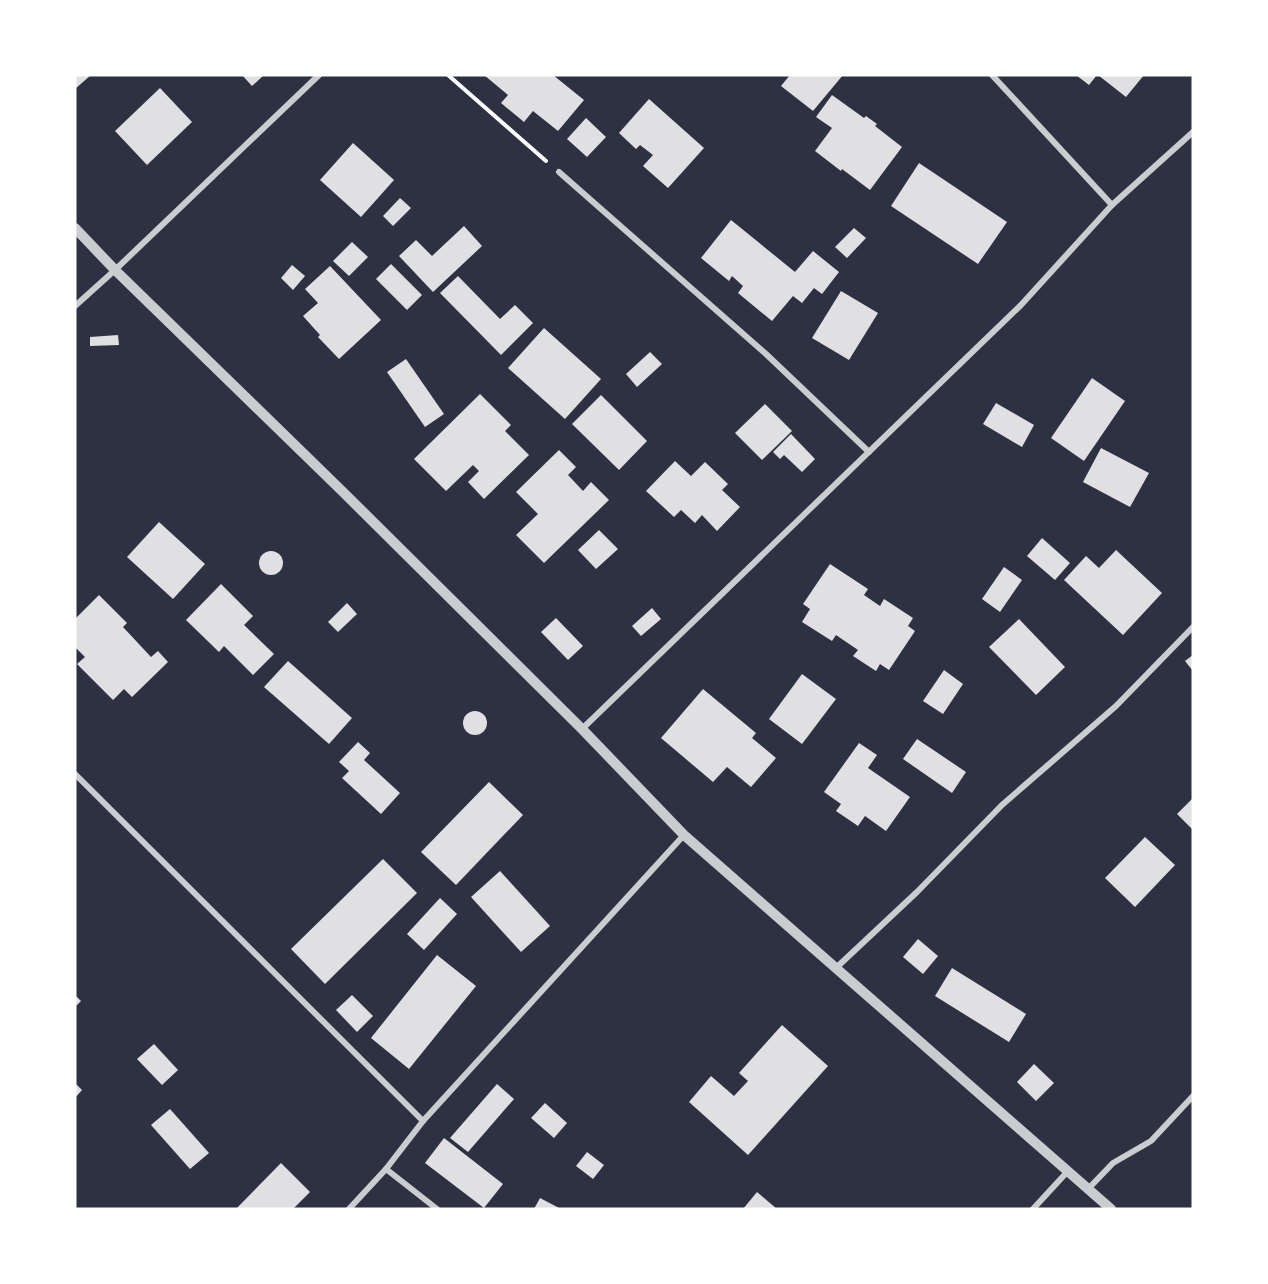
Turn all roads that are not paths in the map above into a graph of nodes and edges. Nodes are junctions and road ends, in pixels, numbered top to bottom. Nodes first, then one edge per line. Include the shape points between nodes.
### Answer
1 (319, 75) edge
2 (992, 75) edge
3 (1193, 132) edge
4 (559, 172) road end
5 (1112, 205) junction
6 (75, 228) edge
7 (115, 270) junction
8 (75, 306) edge
9 (869, 452) junction
10 (1193, 627) edge
11 (582, 729) junction
12 (75, 774) edge
13 (684, 835) junction
14 (837, 967) junction
15 (1193, 1096) edge
16 (423, 1121) junction
17 (386, 1169) junction
18 (1068, 1170) junction
19 (1089, 1188) junction
20 (349, 1209) edge
21 (437, 1209) edge
22 (1034, 1209) edge
23 (1111, 1209) edge

1 - 7 street
2 - 5 street
3 - 5 street
4 - 9 street via 766,354
5 - 9 street via 1021,305
6 - 7 street
7 - 8 street
7 - 11 street
9 - 11 street
10 - 14 street via 1116,706 1002,805
11 - 13 street
12 - 16 street
13 - 14 street
13 - 16 street
14 - 18 street
15 - 19 street via 1151,1141 1113,1163
16 - 17 street
17 - 20 street
17 - 21 street
18 - 19 street
18 - 22 street
19 - 23 street

